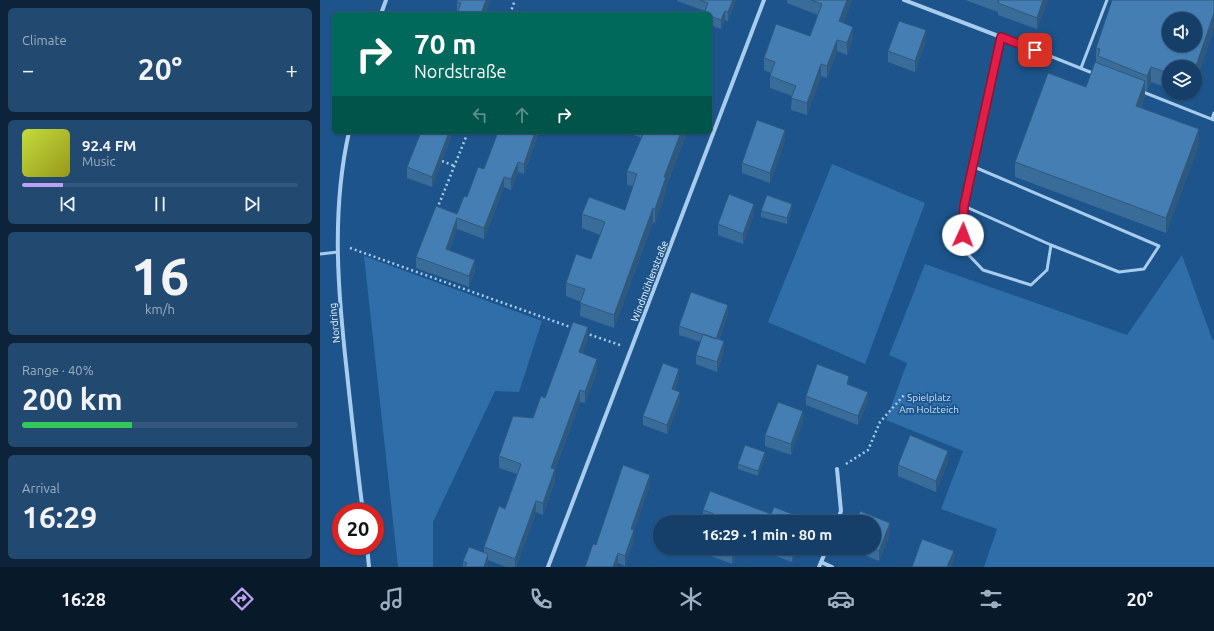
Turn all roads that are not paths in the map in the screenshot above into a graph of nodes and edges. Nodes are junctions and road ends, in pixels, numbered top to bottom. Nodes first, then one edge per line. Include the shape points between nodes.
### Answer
1 (386, 0) edge
2 (764, 0) edge
3 (904, 0) edge
4 (1107, 0) edge
5 (382, 12) edge
6 (1001, 37) junction
7 (1035, 50) joint
8 (1081, 68) junction
9 (1103, 77) edge
10 (1139, 91) edge
11 (1214, 113) edge
12 (1213, 119) edge
13 (349, 134) edge
14 (972, 166) junction
15 (964, 206) junction
16 (1051, 245) junction
17 (338, 252) junction
18 (320, 254) edge
19 (837, 469) road end
20 (362, 503) edge
21 (840, 515) edge
22 (368, 555) edge
23 (824, 555) edge
24 (820, 565) edge
25 (369, 567) edge
26 (548, 567) edge
27 (832, 567) edge

1 - 5 street
2 - 26 street, Windmühlenstraße
3 - 6 street
4 - 8 lane
6 - 7 street
6 - 14 lane
7 - 8 lane
8 - 9 lane
10 - 12 lane
11 - 12 lane
13 - 17 street, Nordring via 341,185
14 - 15 lane
14 - 16 lane via 1159,246 1144,269 1118,272
15 - 16 lane
15 - 16 lane via 963,249 982,270 1031,285 1047,270
17 - 18 lane
17 - 20 street, Nordring via 339,299
19 - 21 street
22 - 25 street
23 - 24 street
24 - 27 street

